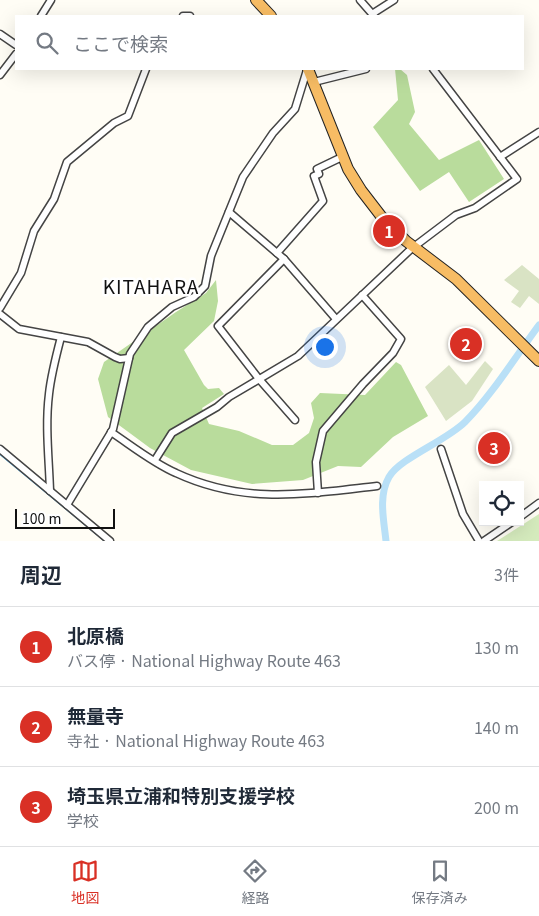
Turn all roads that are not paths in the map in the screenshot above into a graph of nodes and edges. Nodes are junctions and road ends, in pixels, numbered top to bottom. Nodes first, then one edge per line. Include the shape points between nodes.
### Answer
1 (51, 0) edge
2 (256, 0) edge
3 (360, 0) edge
4 (394, 0) edge
5 (42, 15) edge
6 (270, 15) edge
7 (373, 15) edge
8 (0, 34) edge
9 (15, 44) edge
10 (15, 55) edge
11 (146, 70) edge
12 (308, 70) edge
13 (308, 70) edge
14 (362, 70) edge
15 (434, 70) edge
16 (1, 71) edge
17 (314, 82) junction
18 (539, 132) edge
19 (342, 157) junction
20 (500, 157) junction
21 (229, 212) junction
22 (414, 247) junction
23 (277, 253) junction
24 (284, 259) junction
25 (362, 295) junction
26 (0, 308) edge
27 (0, 314) edge
28 (336, 320) junction
29 (61, 337) junction
30 (129, 358) junction
31 (538, 358) edge
32 (258, 380) junction
33 (295, 420) dead end
34 (111, 432) junction
35 (0, 449) edge
36 (441, 449) dead end
37 (155, 460) junction
38 (376, 486) dead end
39 (50, 491) junction
40 (318, 493) junction
41 (539, 503) edge
42 (67, 505) junction
43 (524, 513) edge
44 (506, 526) edge
45 (110, 541) edge
46 (479, 541) edge
47 (484, 541) edge

1 - 5 street
2 - 6 highway
3 - 7 street
4 - 7 street
8 - 9 street
10 - 16 street
11 - 26 street via 128,116 114,123 67,162 54,199 34,231 21,273
12 - 17 highway
13 - 21 street via 295,109 273,133 243,177
14 - 17 street
15 - 20 street
17 - 19 highway
18 - 20 street
19 - 22 highway via 376,209
19 - 23 street via 317,168 319,174 314,176 323,201
20 - 22 street via 518,179 475,208 456,215
21 - 23 street
21 - 30 street via 210,256 205,286 194,297 172,307 148,327
22 - 25 street
22 - 31 highway via 456,279
23 - 24 street
24 - 28 street
24 - 32 street via 218,326
25 - 28 street
25 - 40 street via 401,339 393,353 323,432 316,462
27 - 29 street via 19,329
28 - 32 street via 298,356
29 - 30 street via 95,345 120,359
29 - 39 street via 48,396
30 - 34 street
32 - 33 street
32 - 37 street via 172,433
34 - 37 street
34 - 42 street
35 - 39 street
36 - 46 street via 463,514
37 - 40 street via 174,473 234,492 267,495
38 - 40 street
39 - 42 street
41 - 43 street
42 - 45 street
44 - 47 street

